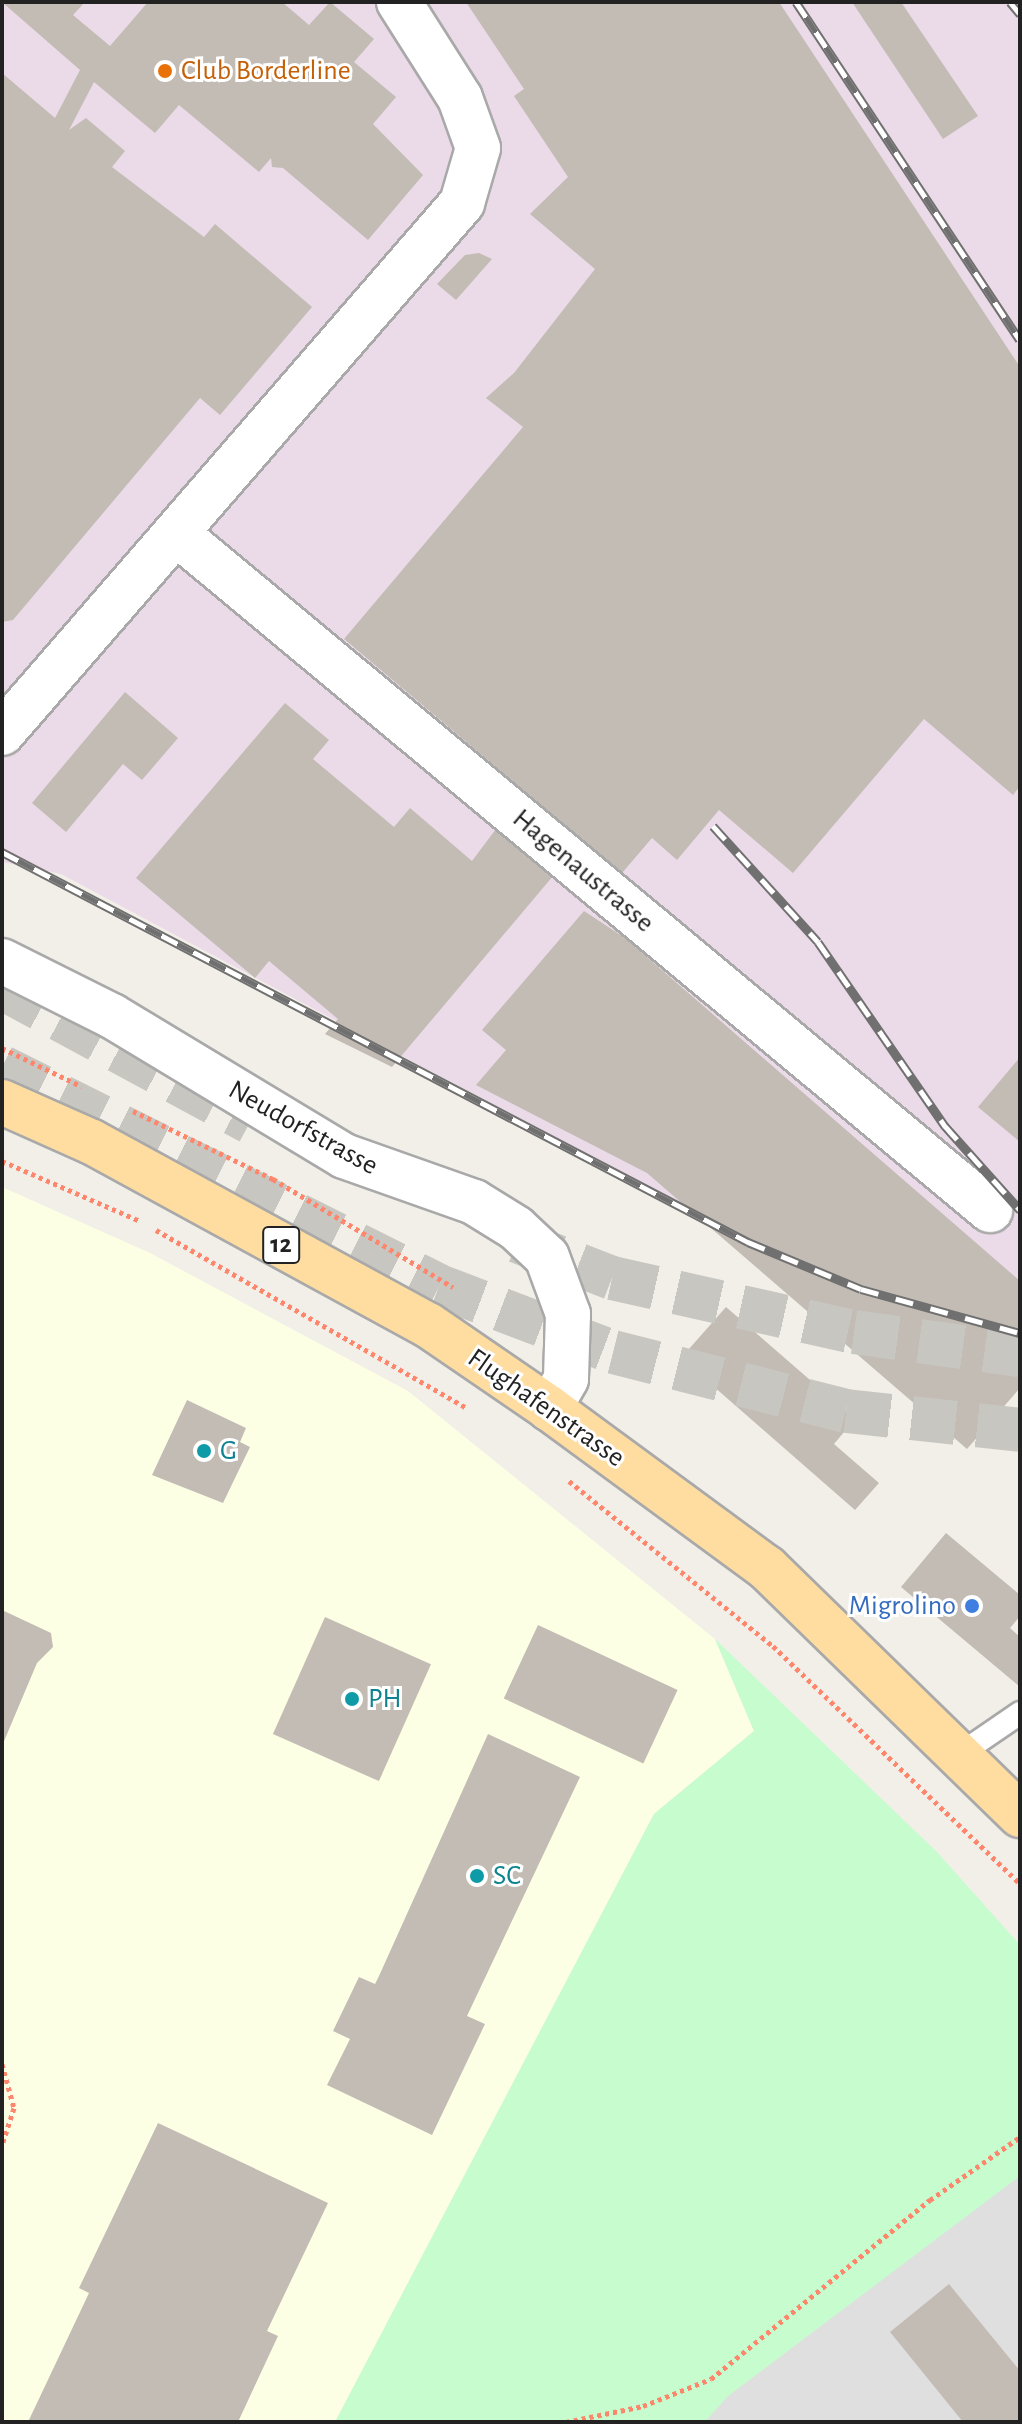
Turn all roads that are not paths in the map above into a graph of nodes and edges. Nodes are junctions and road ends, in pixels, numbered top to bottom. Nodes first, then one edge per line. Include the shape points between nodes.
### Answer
1 (399, 2) edge
2 (176, 533) junction
3 (2, 733) edge
4 (2, 961) edge
5 (2, 1102) edge
6 (990, 1210) dead end
7 (549, 1408) junction
8 (1020, 1713) edge
9 (963, 1752) junction
10 (1020, 1815) edge

1 - 2 street via 460,98 478,148 462,203
2 - 3 street
2 - 6 street, Hagenaustrasse
4 - 7 street, Neudorfstrasse via 112,1016 344,1156 474,1202 516,1228 563,1287 566,1379
5 - 7 main road, Flughafenstrasse / 12 via 92,1142 428,1325
7 - 9 main road, Flughafenstrasse / 12 via 767,1568
8 - 9 lane
9 - 10 main road, Flughafenstrasse / 12

